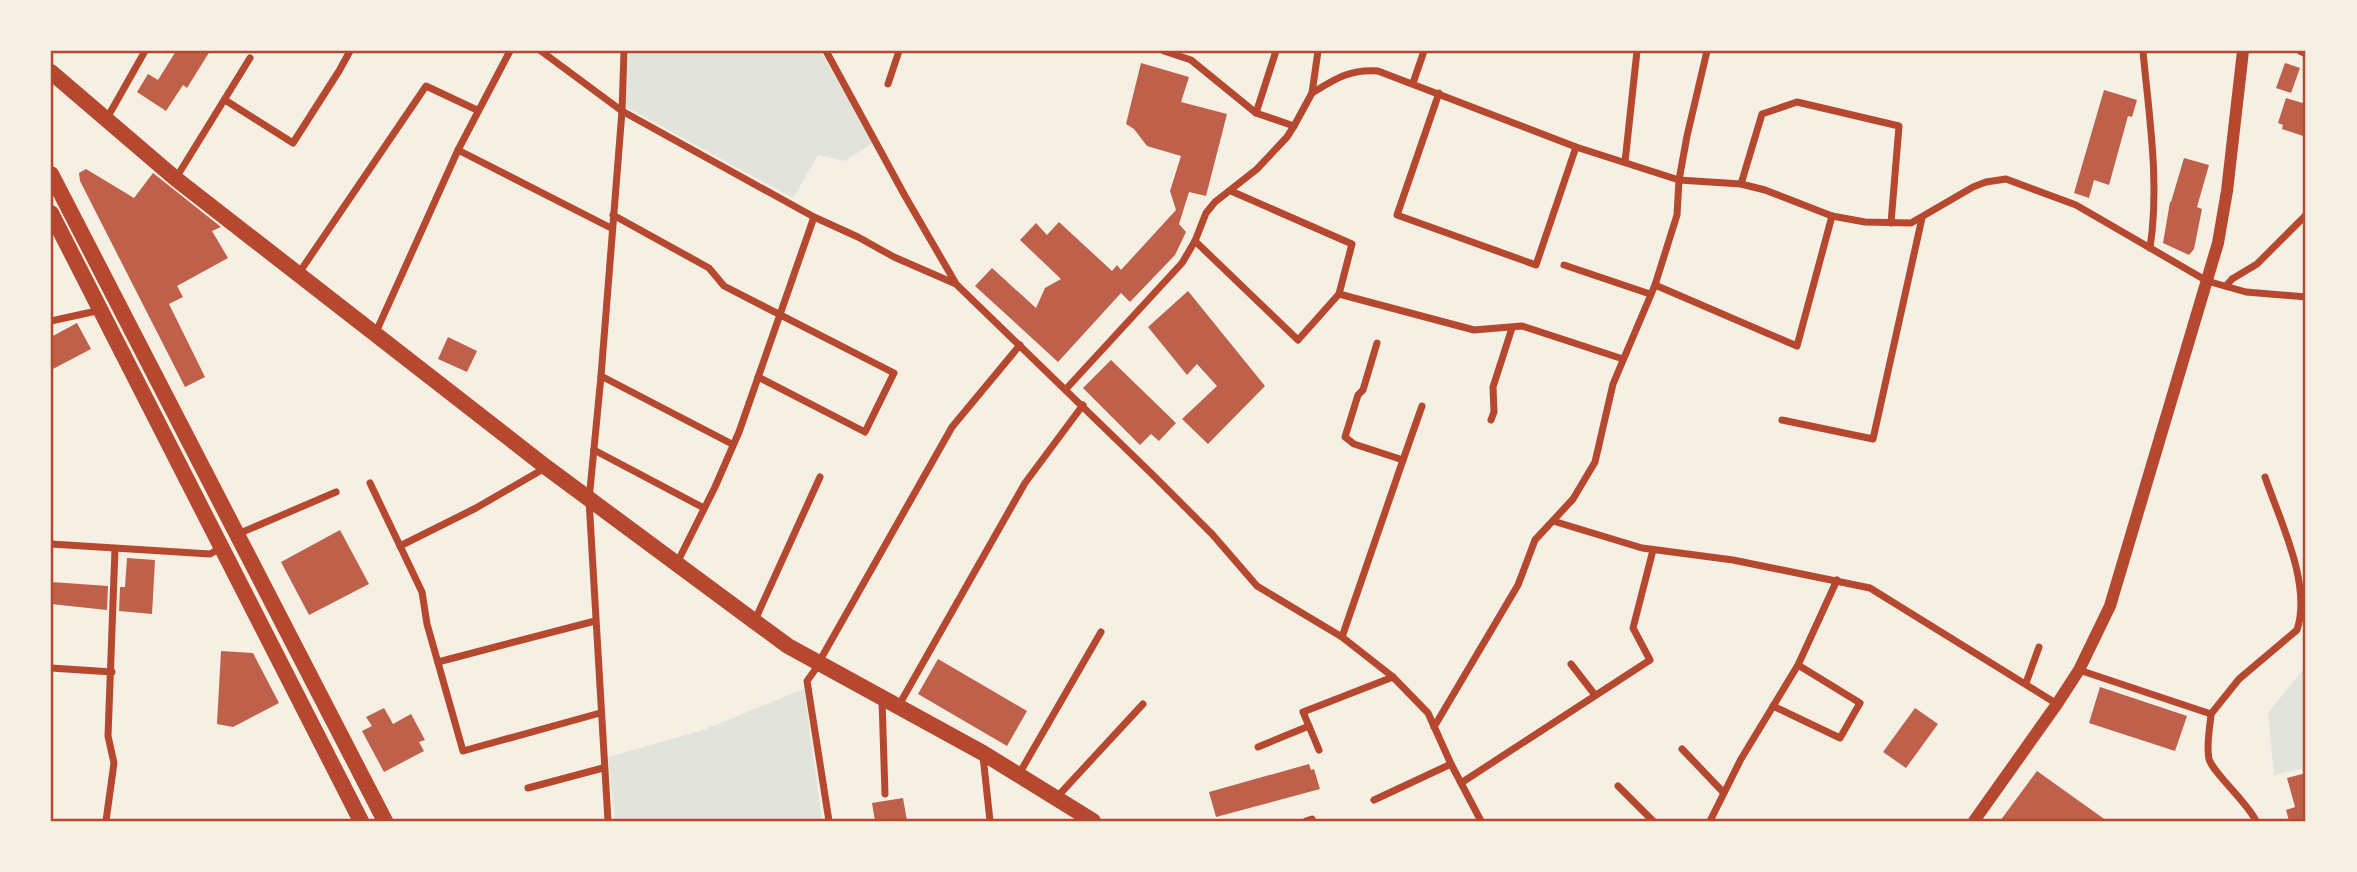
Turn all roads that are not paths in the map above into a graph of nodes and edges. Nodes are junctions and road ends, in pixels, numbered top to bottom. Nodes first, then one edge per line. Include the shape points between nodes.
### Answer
1 (145, 51) edge
2 (350, 51) edge
3 (510, 51) edge
4 (541, 51) edge
5 (624, 51) edge
6 (826, 51) edge
7 (899, 51) edge
8 (1164, 51) edge
9 (1276, 51) edge
10 (1318, 51) edge
11 (1424, 51) edge
12 (1637, 51) edge
13 (1707, 51) edge
14 (2143, 51) edge
15 (2243, 51) edge
16 (2300, 51) edge
17 (1175, 52) edge
18 (2306, 54) edge
19 (250, 58) dead end
20 (51, 72) edge
21 (1413, 83) junction
22 (888, 84) dead end
23 (1312, 93) junction
24 (1439, 93) junction
25 (225, 100) junction
26 (477, 110) junction
27 (622, 111) junction
28 (1256, 113) junction
29 (106, 120) junction
30 (1294, 126) junction
31 (1576, 147) junction
32 (458, 150) junction
33 (1625, 163) junction
34 (51, 174) edge
35 (176, 178) junction
36 (1679, 180) junction
37 (1741, 184) junction
38 (1231, 191) junction
39 (612, 215) junction
40 (2306, 215) edge
41 (1832, 216) junction
42 (814, 217) junction
43 (1922, 218) junction
44 (53, 222) edge
45 (1891, 223) junction
46 (611, 228) junction
47 (1195, 241) junction
48 (2150, 248) junction
49 (1564, 265) dead end
50 (299, 273) junction
51 (2207, 281) junction
52 (956, 284) junction
53 (1656, 285) junction
54 (2226, 286) junction
55 (1339, 294) junction
56 (1650, 294) junction
57 (2306, 297) edge
58 (102, 310) junction
59 (780, 317) junction
60 (51, 321) edge
61 (1512, 328) junction
62 (376, 332) junction
63 (1377, 343) dead end
64 (1020, 345) junction
65 (1623, 359) junction
66 (601, 376) junction
67 (758, 377) junction
68 (1066, 389) junction
69 (1083, 405) junction
70 (1422, 406) dead end
71 (1491, 420) dead end
72 (1782, 420) dead end
73 (732, 444) junction
74 (594, 450) junction
75 (1403, 460) junction
76 (546, 467) junction
77 (820, 477) dead end
78 (2265, 477) dead end
79 (370, 482) dead end
80 (336, 492) dead end
81 (589, 500) junction
82 (704, 508) junction
83 (1553, 521) junction
84 (237, 534) junction
85 (51, 544) edge
86 (400, 545) junction
87 (222, 548) junction
88 (115, 549) junction
89 (1653, 550) junction
90 (677, 563) junction
91 (1837, 580) junction
92 (2304, 584) edge
93 (595, 621) junction
94 (754, 621) junction
95 (1101, 632) dead end
96 (1342, 638) junction
97 (2039, 647) dead end
98 (438, 662) junction
99 (820, 662) junction
100 (1571, 664) dead end
101 (1798, 665) junction
102 (51, 668) edge
103 (2079, 670) junction
104 (112, 672) junction
105 (1393, 677) junction
106 (2026, 683) junction
107 (1595, 695) junction
108 (882, 696) junction
109 (1143, 704) dead end
110 (2057, 704) junction
111 (899, 705) junction
112 (1773, 706) junction
113 (600, 713) junction
114 (2211, 714) junction
115 (1309, 726) junction
116 (1434, 727) junction
117 (1258, 747) dead end
118 (1682, 748) dead end
119 (1319, 750) dead end
120 (983, 753) junction
121 (1451, 765) junction
122 (603, 768) junction
123 (1018, 775) junction
124 (1461, 783) junction
125 (1618, 786) dead end
126 (528, 788) dead end
127 (1723, 792) junction
128 (885, 794) dead end
129 (1057, 797) junction
130 (1374, 800) dead end
131 (106, 821) edge
132 (361, 821) edge
133 (385, 821) edge
134 (608, 821) edge
135 (829, 821) edge
136 (990, 821) edge
137 (1093, 821) edge
138 (1306, 821) edge
139 (1312, 821) edge
140 (1480, 821) edge
141 (1653, 821) edge
142 (1710, 821) edge
143 (1974, 821) edge
144 (2256, 821) edge

1 - 29 street
2 - 25 street via 293,143
3 - 26 street
4 - 27 street
5 - 27 street
6 - 52 street
7 - 22 street
8 - 17 street
9 - 28 street
10 - 23 street
11 - 21 street
12 - 33 street
13 - 36 street
14 - 48 street via 2156,191
15 - 51 street via 2227,191
16 - 18 street
17 - 28 street
19 - 25 street
20 - 29 main road
21 - 23 street via 1378,71 1355,71
21 - 24 street
23 - 30 street
24 - 31 street
24 - 31 street via 1397,215 1536,265
25 - 35 street
26 - 32 street
26 - 50 street via 426,86
27 - 39 street
27 - 42 street
28 - 30 street
29 - 35 main road
30 - 38 street via 1264,162
31 - 33 street
32 - 46 street
32 - 62 street
33 - 36 street
34 - 84 main road
35 - 50 main road
36 - 37 street
36 - 53 street via 1677,215
37 - 41 street
37 - 45 street via 1762,114 1797,102 1899,126
38 - 47 street via 1206,213
38 - 55 street via 1353,244
39 - 46 street
39 - 59 street via 709,268 724,286
40 - 54 street via 2257,264
41 - 45 street
41 - 53 street via 1797,346
42 - 52 street
42 - 59 street
43 - 45 street
43 - 48 street via 1973,187 2006,179 2076,205
43 - 72 street via 1873,439
44 - 58 main road
46 - 66 street
47 - 55 street via 1298,340
47 - 68 street via 1182,263
48 - 51 street
49 - 56 street
50 - 62 main road
51 - 54 street
51 - 103 street via 2109,606
52 - 64 street
53 - 56 street
54 - 57 street via 2251,293
55 - 61 street via 1474,330
56 - 65 street
58 - 60 street
58 - 87 main road
59 - 67 street
59 - 67 street via 894,373 865,432
61 - 65 street via 1522,326
61 - 71 street via 1493,387
62 - 76 main road
63 - 75 street via 1345,437
64 - 68 street
64 - 99 street via 952,427
65 - 83 street via 1595,462 1573,499
66 - 73 street
66 - 74 street
67 - 73 street
68 - 69 street
69 - 96 street via 1212,534 1256,586
69 - 111 street via 1025,483
70 - 75 street
73 - 82 street
74 - 81 street
74 - 82 street
75 - 96 street
76 - 81 main road
76 - 86 street
77 - 94 street
78 - 92 street
79 - 86 street
80 - 84 street
81 - 90 main road
81 - 93 street
82 - 90 street
83 - 89 street
83 - 116 street via 1535,540 1518,585
84 - 133 main road
85 - 88 street
86 - 98 street via 422,592
87 - 88 street via 210,554
87 - 132 main road
88 - 104 street
89 - 91 street
89 - 107 street via 1633,628 1650,660
90 - 94 main road
91 - 101 street
91 - 106 street via 1882,594
92 - 114 street via 2297,630 2239,679
93 - 98 street
93 - 113 street
94 - 99 main road
95 - 123 street
96 - 105 street
97 - 106 street
98 - 113 street via 463,751
99 - 108 main road
99 - 135 street via 807,681
100 - 107 street
101 - 112 street
101 - 112 street via 1860,703 1854,716 1840,738
102 - 104 street
103 - 110 street
103 - 114 street
104 - 131 street via 108,736 114,763
105 - 115 street via 1303,712
105 - 116 street via 1428,713
106 - 110 street
107 - 124 street
108 - 111 main road
108 - 128 street
109 - 129 street
110 - 143 street
111 - 120 main road
112 - 127 street
113 - 122 street
114 - 144 street via 2210,762
115 - 117 street
115 - 119 street
116 - 121 street
118 - 127 street
120 - 123 main road
120 - 136 street
121 - 124 street
121 - 130 street
122 - 126 street
122 - 134 street
123 - 129 main road
124 - 140 street
125 - 141 street
127 - 142 street
129 - 137 main road
138 - 139 street

